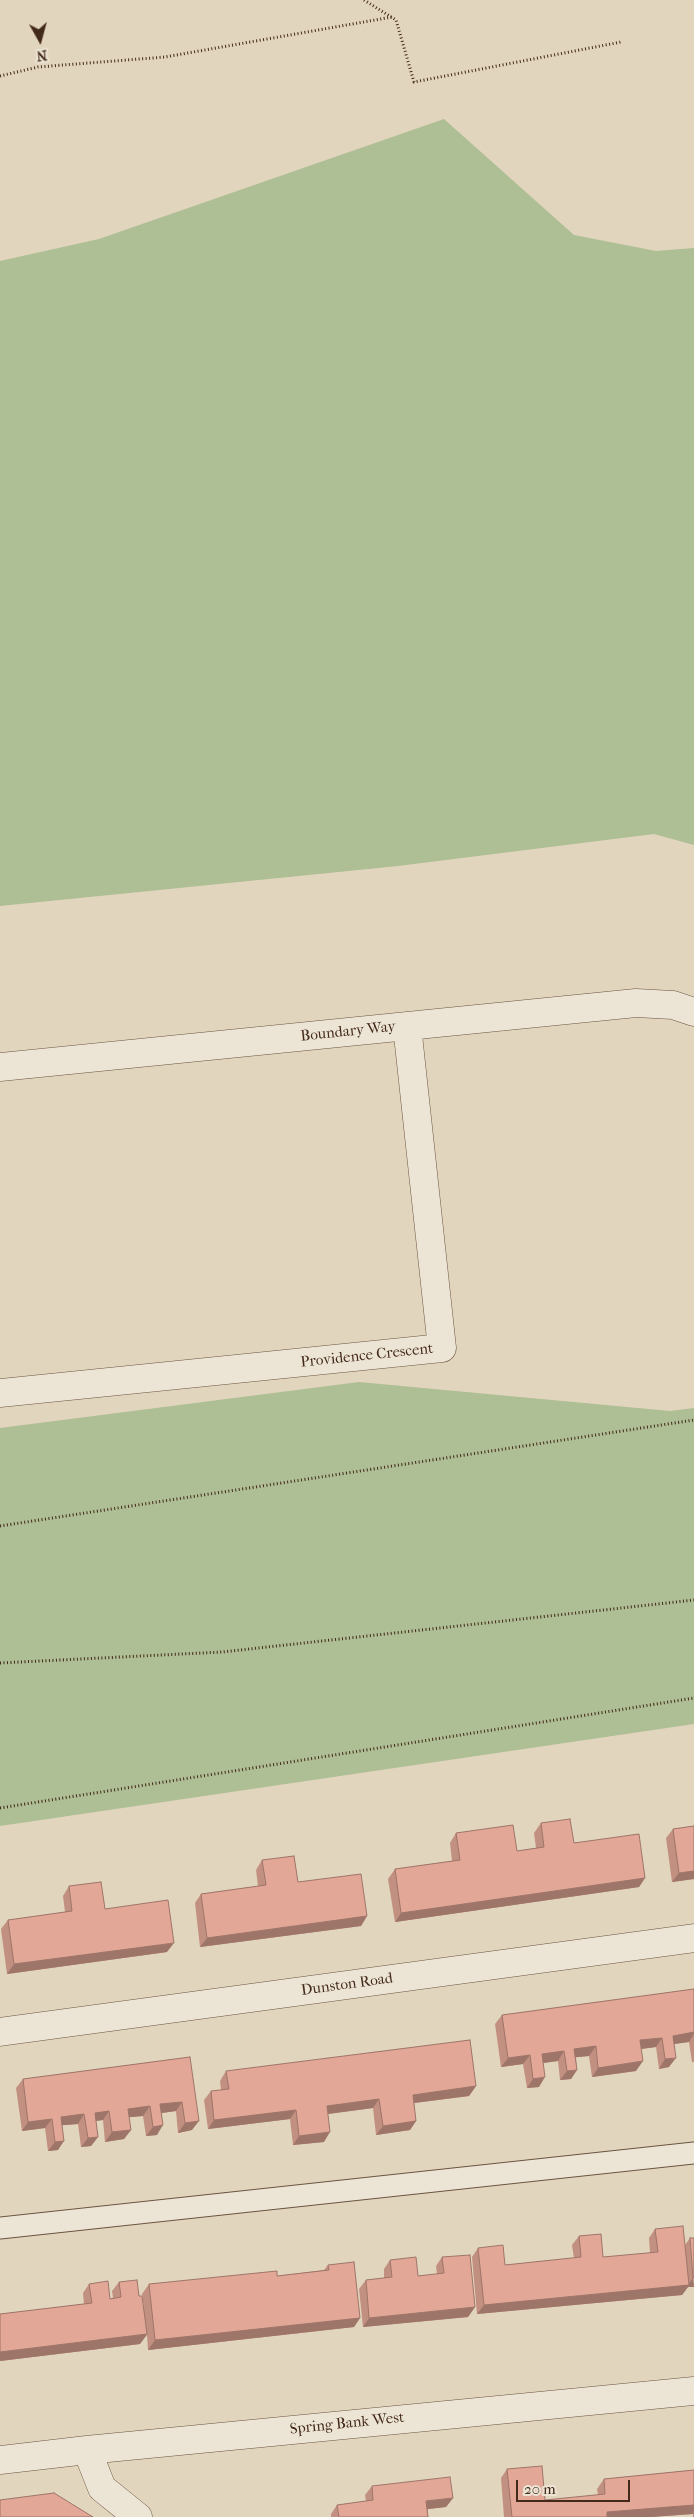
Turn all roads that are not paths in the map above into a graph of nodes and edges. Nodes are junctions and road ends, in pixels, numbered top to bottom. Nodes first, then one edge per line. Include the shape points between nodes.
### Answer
1 (694, 1012) edge
2 (407, 1026) junction
3 (0, 1067) edge
4 (0, 1393) edge
5 (694, 1938) edge
6 (0, 2032) edge
7 (694, 2153) edge
8 (0, 2228) edge
9 (694, 2391) edge
10 (86, 2450) junction
11 (0, 2460) edge
12 (138, 2517) edge

1 - 2 street, Boundary Way via 673,1005 636,1003
2 - 3 street, Boundary Way
2 - 4 street, Providence Crescent via 442,1348
5 - 6 street, Dunston Road
7 - 8 lane
9 - 10 street, Spring Bank West
10 - 11 street, Spring Bank West
10 - 12 street via 102,2488

